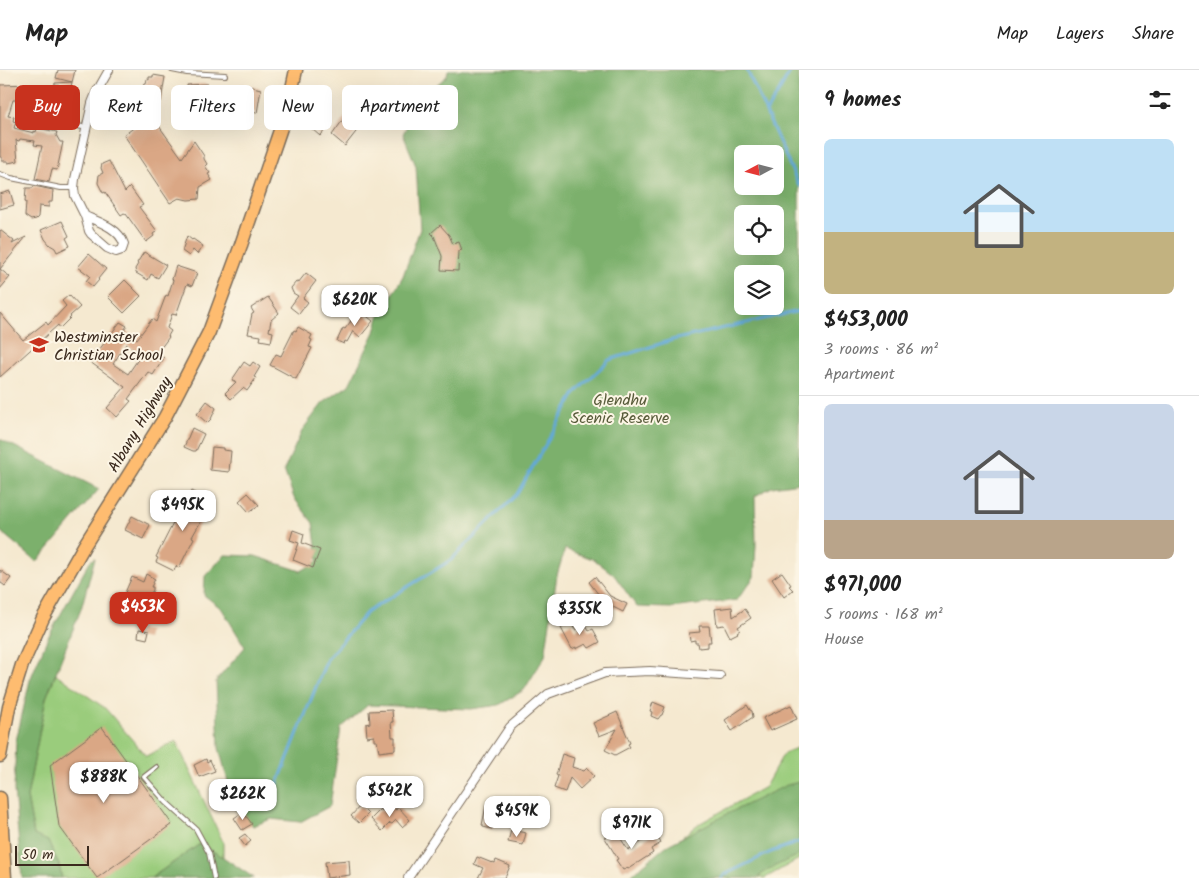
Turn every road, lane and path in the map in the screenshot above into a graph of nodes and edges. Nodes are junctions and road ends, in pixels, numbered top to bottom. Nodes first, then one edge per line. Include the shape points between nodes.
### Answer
1 (109, 70) edge
2 (172, 70) edge
3 (296, 70) edge
4 (224, 75) dead end
5 (101, 85) edge
6 (90, 116) edge
7 (80, 126) edge
8 (87, 128) junction
9 (0, 174) edge
10 (74, 188) junction
11 (85, 216) junction
12 (720, 676) dead end
13 (0, 756) edge
14 (156, 767) dead end
15 (0, 798) edge
16 (5, 878) edge
17 (214, 878) edge
18 (408, 878) edge

1 - 5 street
2 - 4 lane
3 - 13 main road, Albany Highway via 285,114 209,332 165,417 43,618 22,665 9,707
6 - 8 street
7 - 8 lane
8 - 10 street
9 - 10 lane
10 - 11 street
11 - 11 street via 101,222 120,236 124,244 122,250 116,252 107,248 92,234
12 - 18 street via 650,671 605,673 548,694 510,727
14 - 17 lane via 144,777 196,829 209,854
15 - 16 main road

